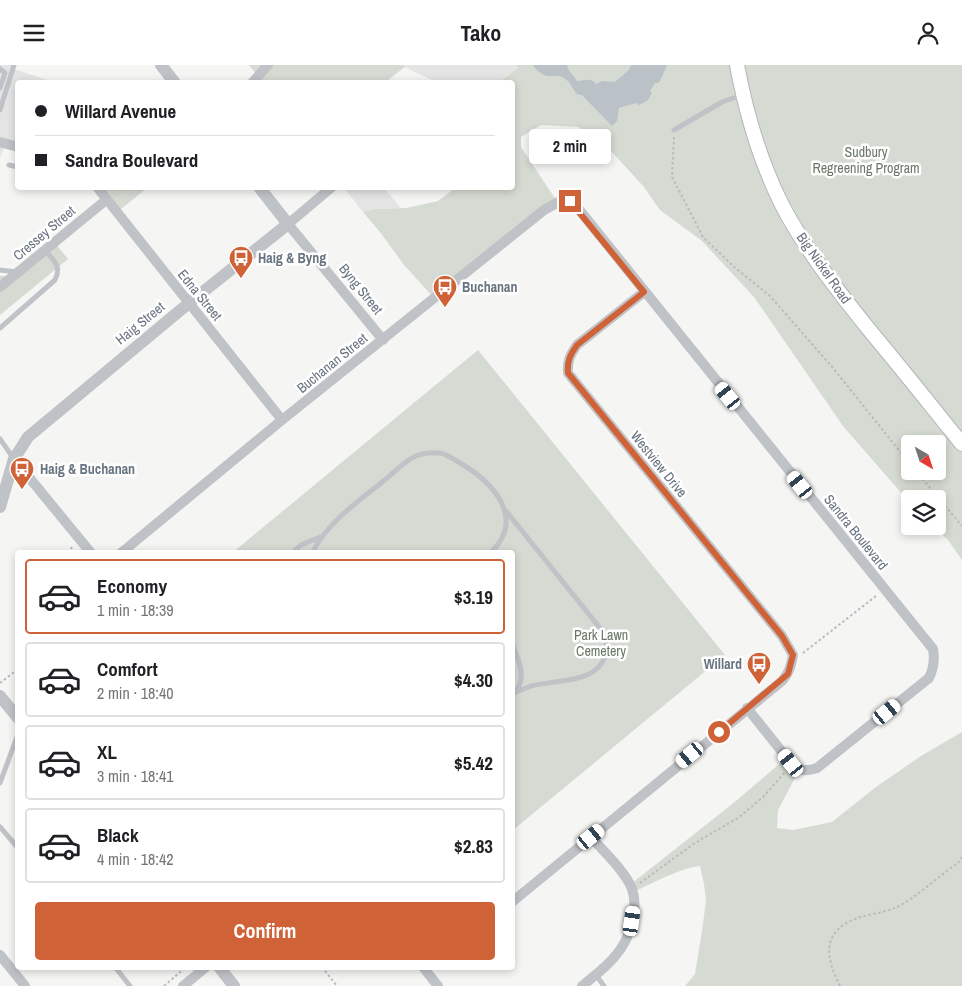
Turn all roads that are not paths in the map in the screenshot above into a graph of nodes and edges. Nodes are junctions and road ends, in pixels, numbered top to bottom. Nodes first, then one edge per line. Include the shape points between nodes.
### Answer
1 (14, 65) edge
2 (160, 65) edge
3 (268, 65) edge
4 (736, 65) edge
5 (0, 69) edge
6 (172, 80) edge
7 (255, 80) edge
8 (0, 88) edge
9 (743, 95) junction
10 (0, 110) edge
11 (674, 130) road end
12 (0, 142) edge
13 (15, 146) edge
14 (9, 165) dead end
15 (15, 166) edge
16 (99, 190) edge
17 (261, 190) edge
18 (328, 190) edge
19 (106, 199) junction
20 (564, 199) joint
21 (288, 224) junction
22 (45, 250) junction
23 (0, 270) edge
24 (19, 273) junction
25 (0, 287) edge
26 (644, 292) junction
27 (189, 303) junction
28 (0, 328) edge
29 (383, 340) junction
30 (282, 420) junction
31 (0, 439) edge
32 (962, 444) edge
33 (14, 459) junction
34 (0, 507) edge
35 (506, 511) junction
36 (320, 537) junction
37 (89, 550) edge
38 (125, 550) edge
39 (295, 550) edge
40 (314, 550) edge
41 (493, 550) edge
42 (515, 651) edge
43 (515, 692) edge
44 (515, 694) edge
45 (0, 696) edge
46 (747, 708) junction
47 (15, 714) edge
48 (15, 742) edge
49 (0, 783) edge
50 (0, 827) edge
51 (591, 837) junction
52 (15, 844) edge
53 (515, 900) edge
54 (0, 955) edge
55 (117, 970) edge
56 (202, 970) edge
57 (221, 970) edge
58 (429, 970) edge
59 (596, 975) junction
60 (25, 986) edge
61 (130, 986) edge
62 (183, 986) edge
63 (234, 986) edge
64 (438, 986) edge
65 (582, 986) edge
66 (604, 986) edge

1 - 10 lane
2 - 6 street
3 - 7 street
4 - 9 main road, Big Nickel Road
5 - 8 lane via 5,73
9 - 11 lane
9 - 32 main road, Big Nickel Road via 769,178 798,233 835,287
12 - 13 street
14 - 15 lane
16 - 19 street, Edna Street
17 - 21 street, Byng Street
18 - 21 street, Haig Street
19 - 22 street, Cressey Street
19 - 27 street, Edna Street
20 - 26 street, Sandra Boulevard via 577,207
20 - 29 street, Buchanan Street via 544,210
21 - 27 street, Haig Street
21 - 29 street, Byng Street
22 - 24 street, Cressey Street
22 - 28 lane via 58,267 55,280
23 - 24 lane
24 - 25 street, Cressey Street
26 - 46 street, Westview Drive via 577,345 570,355 568,373 782,636 792,660 788,674
26 - 46 street, Sandra Boulevard via 933,649 935,659 929,678 817,768 808,771 799,770 791,763
27 - 30 street, Edna Street
27 - 33 street, Haig Street via 46,420 28,437
29 - 30 street, Buchanan Street
30 - 38 street, Buchanan Street
31 - 33 lane
33 - 34 street, Haig Street
33 - 37 street
35 - 36 lane via 498,496 471,469 441,453 424,454 411,458
35 - 41 lane via 506,529
35 - 44 lane via 604,633 607,642 604,659 593,673 530,687
36 - 39 lane
36 - 40 lane
42 - 43 lane via 522,679
45 - 47 street
46 - 51 street
48 - 49 lane
50 - 52 lane
51 - 53 street
51 - 59 street via 624,876 632,889 634,904 627,936 617,954
54 - 60 street
55 - 61 lane
56 - 62 street
57 - 63 street
58 - 64 street
59 - 65 street
59 - 66 lane

